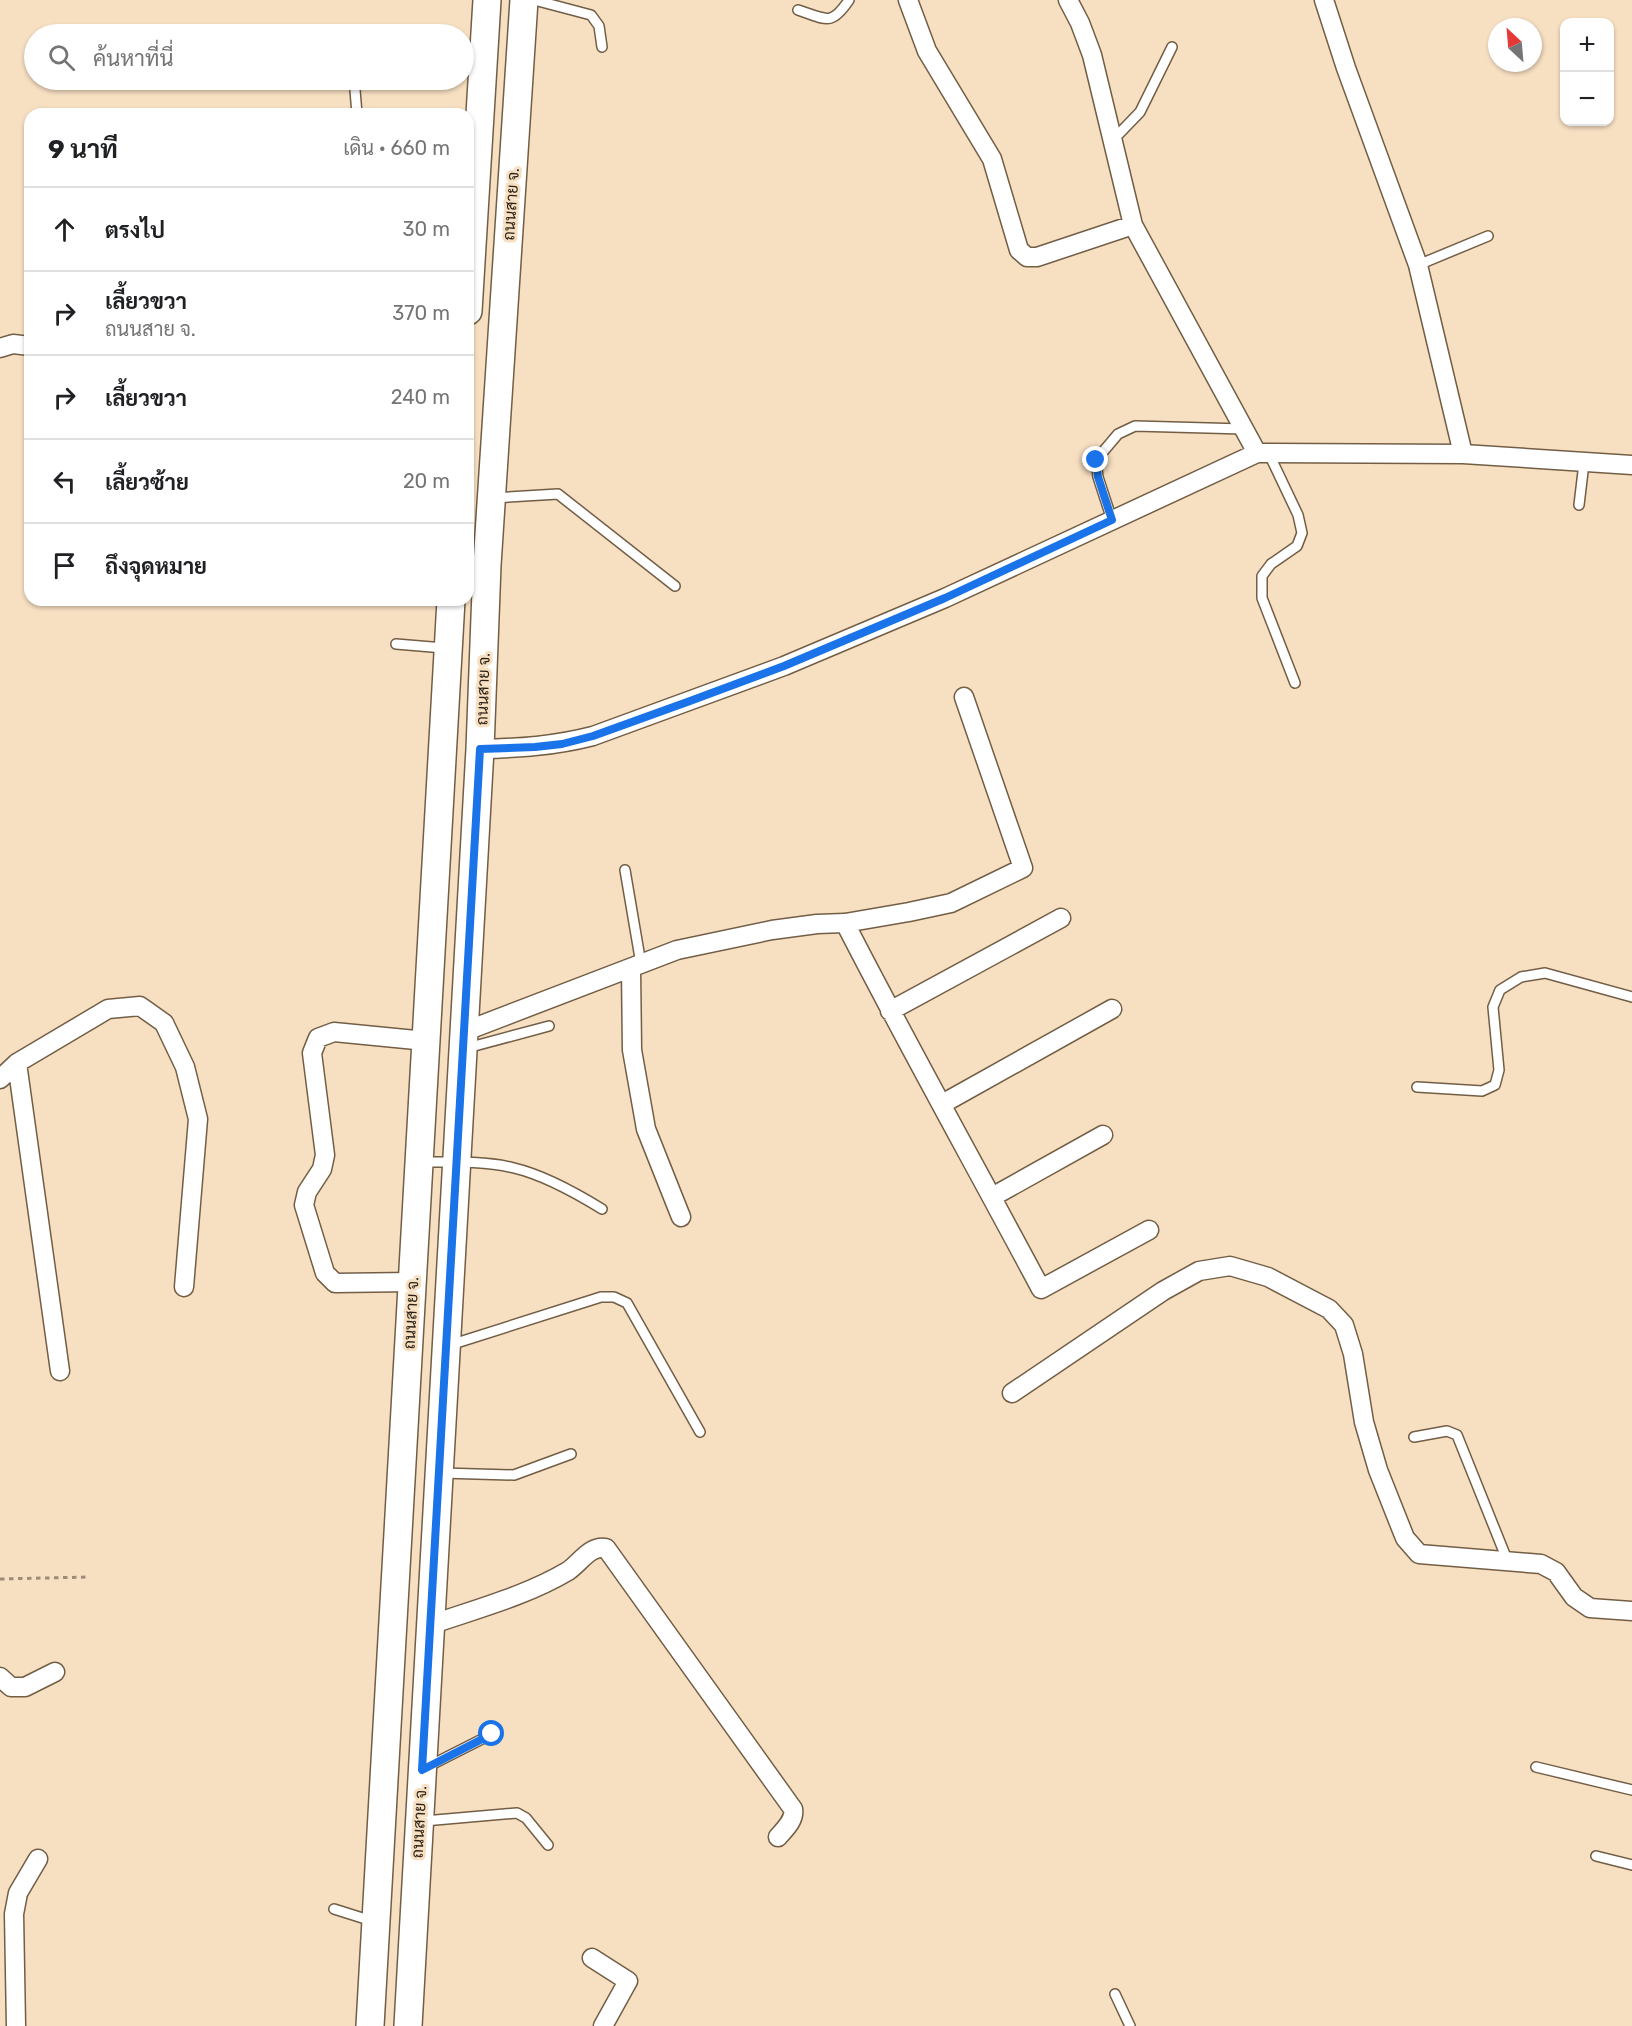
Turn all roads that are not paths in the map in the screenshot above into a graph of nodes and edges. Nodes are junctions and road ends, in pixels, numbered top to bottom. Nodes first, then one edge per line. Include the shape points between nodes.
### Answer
1 (487, 0) edge
2 (524, 0) edge
3 (534, 0) edge
4 (849, 0) edge
5 (908, 0) edge
6 (1068, 0) edge
7 (1324, 0) edge
8 (798, 10) dead end
9 (602, 47) dead end
10 (1172, 47) dead end
11 (355, 90) dead end
12 (356, 108) edge
13 (1112, 141) junction
14 (474, 193) edge
15 (1132, 225) junction
16 (1488, 236) dead end
17 (1418, 265) junction
18 (24, 345) edge
19 (0, 348) edge
20 (1244, 429) junction
21 (1263, 453) junction
22 (1463, 454) junction
23 (1584, 463) junction
24 (1632, 465) edge
25 (492, 499) junction
26 (1579, 505) dead end
27 (1112, 520) junction
28 (675, 586) dead end
29 (451, 606) edge
30 (396, 644) dead end
31 (448, 649) junction
32 (1295, 683) dead end
33 (964, 697) dead end
34 (480, 749) junction
35 (625, 870) dead end
36 (1061, 918) dead end
37 (845, 923) junction
38 (636, 966) junction
39 (1632, 997) edge
40 (1112, 1009) dead end
41 (890, 1011) junction
42 (549, 1026) dead end
43 (426, 1041) junction
44 (462, 1041) junction
45 (17, 1063) junction
46 (0, 1080) edge
47 (1417, 1087) dead end
48 (942, 1104) junction
49 (1103, 1135) dead end
50 (419, 1162) junction
51 (456, 1162) junction
52 (992, 1197) junction
53 (602, 1209) dead end
54 (681, 1217) dead end
55 (1149, 1230) dead end
56 (412, 1282) junction
57 (184, 1287) dead end
58 (446, 1346) junction
59 (60, 1371) dead end
60 (1012, 1394) dead end
61 (700, 1432) dead end
62 (1414, 1437) dead end
63 (571, 1454) dead end
64 (439, 1473) junction
65 (1508, 1562) junction
66 (1632, 1611) edge
67 (430, 1625) junction
68 (55, 1672) dead end
69 (0, 1677) edge
70 (492, 1734) dead end
71 (1536, 1767) dead end
72 (422, 1770) junction
73 (1632, 1790) edge
74 (419, 1822) junction
75 (778, 1837) dead end
76 (548, 1845) dead end
77 (1596, 1856) dead end
78 (38, 1859) dead end
79 (1632, 1865) edge
80 (334, 1909) dead end
81 (376, 1922) junction
82 (592, 1958) dead end
83 (1115, 1994) dead end
84 (608, 2025) edge
85 (16, 2026) edge
86 (370, 2026) edge
87 (408, 2026) edge
88 (1130, 2026) edge

1 - 14 main road
2 - 25 main road, ถนนสาย จ.
3 - 9 lane via 591,15 599,26
4 - 8 lane via 838,16 828,20
5 - 15 street via 927,51 992,159 1019,250 1027,257 1037,257
6 - 13 street via 1092,55
7 - 17 street
10 - 13 lane via 1140,112
11 - 12 lane
13 - 15 street
15 - 20 street
16 - 17 lane
17 - 22 street
18 - 19 street
20 - 21 street
20 - 27 lane via 1135,426 1118,434 1096,460
21 - 22 street
21 - 27 street
21 - 32 lane via 1298,515 1302,533 1297,546 1271,564 1262,576 1262,598
22 - 23 street
23 - 24 street
23 - 26 lane
25 - 28 lane via 558,494
25 - 34 main road, ถนนสาย จ.
27 - 34 street via 945,598 690,701 562,744
29 - 31 main road, ถนนสาย จ.
30 - 31 lane
31 - 43 main road, ถนนสาย จ.
33 - 37 street via 1023,868 951,903
34 - 44 main road, ถนนสาย จ.
35 - 38 lane
36 - 41 street
37 - 38 street via 772,930 677,950
37 - 41 street
38 - 44 street
38 - 54 street via 632,1050 646,1129
39 - 47 lane via 1545,973 1521,977 1500,990 1493,1007 1499,1070 1495,1085 1482,1091
40 - 48 street
41 - 48 street
42 - 44 lane
43 - 50 main road, ถนนสาย จ.
43 - 56 street via 334,1032 318,1038 312,1053 325,1155 304,1205 325,1273 335,1283
44 - 51 main road, ถนนสาย จ.
45 - 46 street
45 - 57 street via 108,1009 141,1006 164,1023 184,1067 198,1119
45 - 59 street
48 - 52 street
49 - 52 street
50 - 51 lane
50 - 56 main road, ถนนสาย จ.
51 - 53 lane via 515,1168 571,1190
51 - 58 main road, ถนนสาย จ.
52 - 55 street via 1041,1289
56 - 81 main road, ถนนสาย จ.
58 - 61 lane via 601,1297 614,1297 627,1303
58 - 64 main road, ถนนสาย จ.
60 - 65 street via 1163,1291 1199,1271 1230,1266 1268,1277 1329,1309 1344,1325 1364,1422 1405,1538 1419,1554
62 - 65 lane via 1447,1431 1457,1435
63 - 64 lane via 514,1475
64 - 67 main road, ถนนสาย จ.
65 - 66 street via 1541,1564 1556,1572 1574,1597 1590,1608
67 - 72 main road, ถนนสาย จ.
67 - 75 street via 532,1589 569,1570 592,1550 606,1548 793,1809 792,1820
68 - 69 street via 25,1687 11,1687
70 - 72 lane
71 - 73 lane
72 - 74 main road, ถนนสาย จ.
74 - 76 lane via 517,1813
74 - 87 main road, ถนนสาย จ.
77 - 79 lane
78 - 85 street via 18,1893 14,1914
80 - 81 lane
81 - 86 main road, ถนนสาย จ.
82 - 84 street via 628,1981
83 - 88 lane

